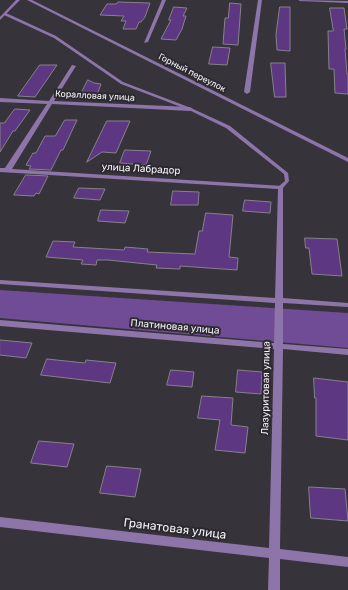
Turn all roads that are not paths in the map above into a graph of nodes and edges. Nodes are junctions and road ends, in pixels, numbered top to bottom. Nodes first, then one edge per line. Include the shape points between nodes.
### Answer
1 (18, 0) edge
2 (29, 0) edge
3 (164, 0) edge
4 (260, 0) edge
5 (300, 0) edge
6 (348, 2) edge
7 (5, 14) junction
8 (0, 19) edge
9 (146, 42) dead end
10 (74, 66) dead end
11 (247, 92) dead end
12 (0, 100) edge
13 (51, 103) junction
14 (190, 109) junction
15 (348, 160) edge
16 (4, 171) edge
17 (281, 187) junction
18 (0, 282) edge
19 (279, 301) junction
20 (348, 305) edge
21 (0, 323) edge
22 (278, 347) junction
23 (348, 352) edge
24 (0, 522) edge
25 (274, 554) junction
26 (348, 562) edge
27 (274, 590) edge

1 - 7 street
2 - 15 street, Горный переулок
3 - 9 street
4 - 11 street
5 - 6 street
7 - 8 street
7 - 14 lane via 54,38 122,83
10 - 13 street
12 - 13 street, Коралловая улица
13 - 14 street, Коралловая улица
13 - 16 street
14 - 17 lane via 228,127 286,174 287,181
16 - 17 street, улица Лабрадор
17 - 19 street, Лазуритовая улица
18 - 19 street
19 - 20 street
19 - 22 street, Лазуритовая улица
21 - 22 street, Платиновая улица
22 - 23 street, Платиновая улица
22 - 25 street, Лазуритовая улица
24 - 25 street, Гранатовая улица
25 - 26 street, Гранатовая улица
25 - 27 street, Лазуритовая улица

